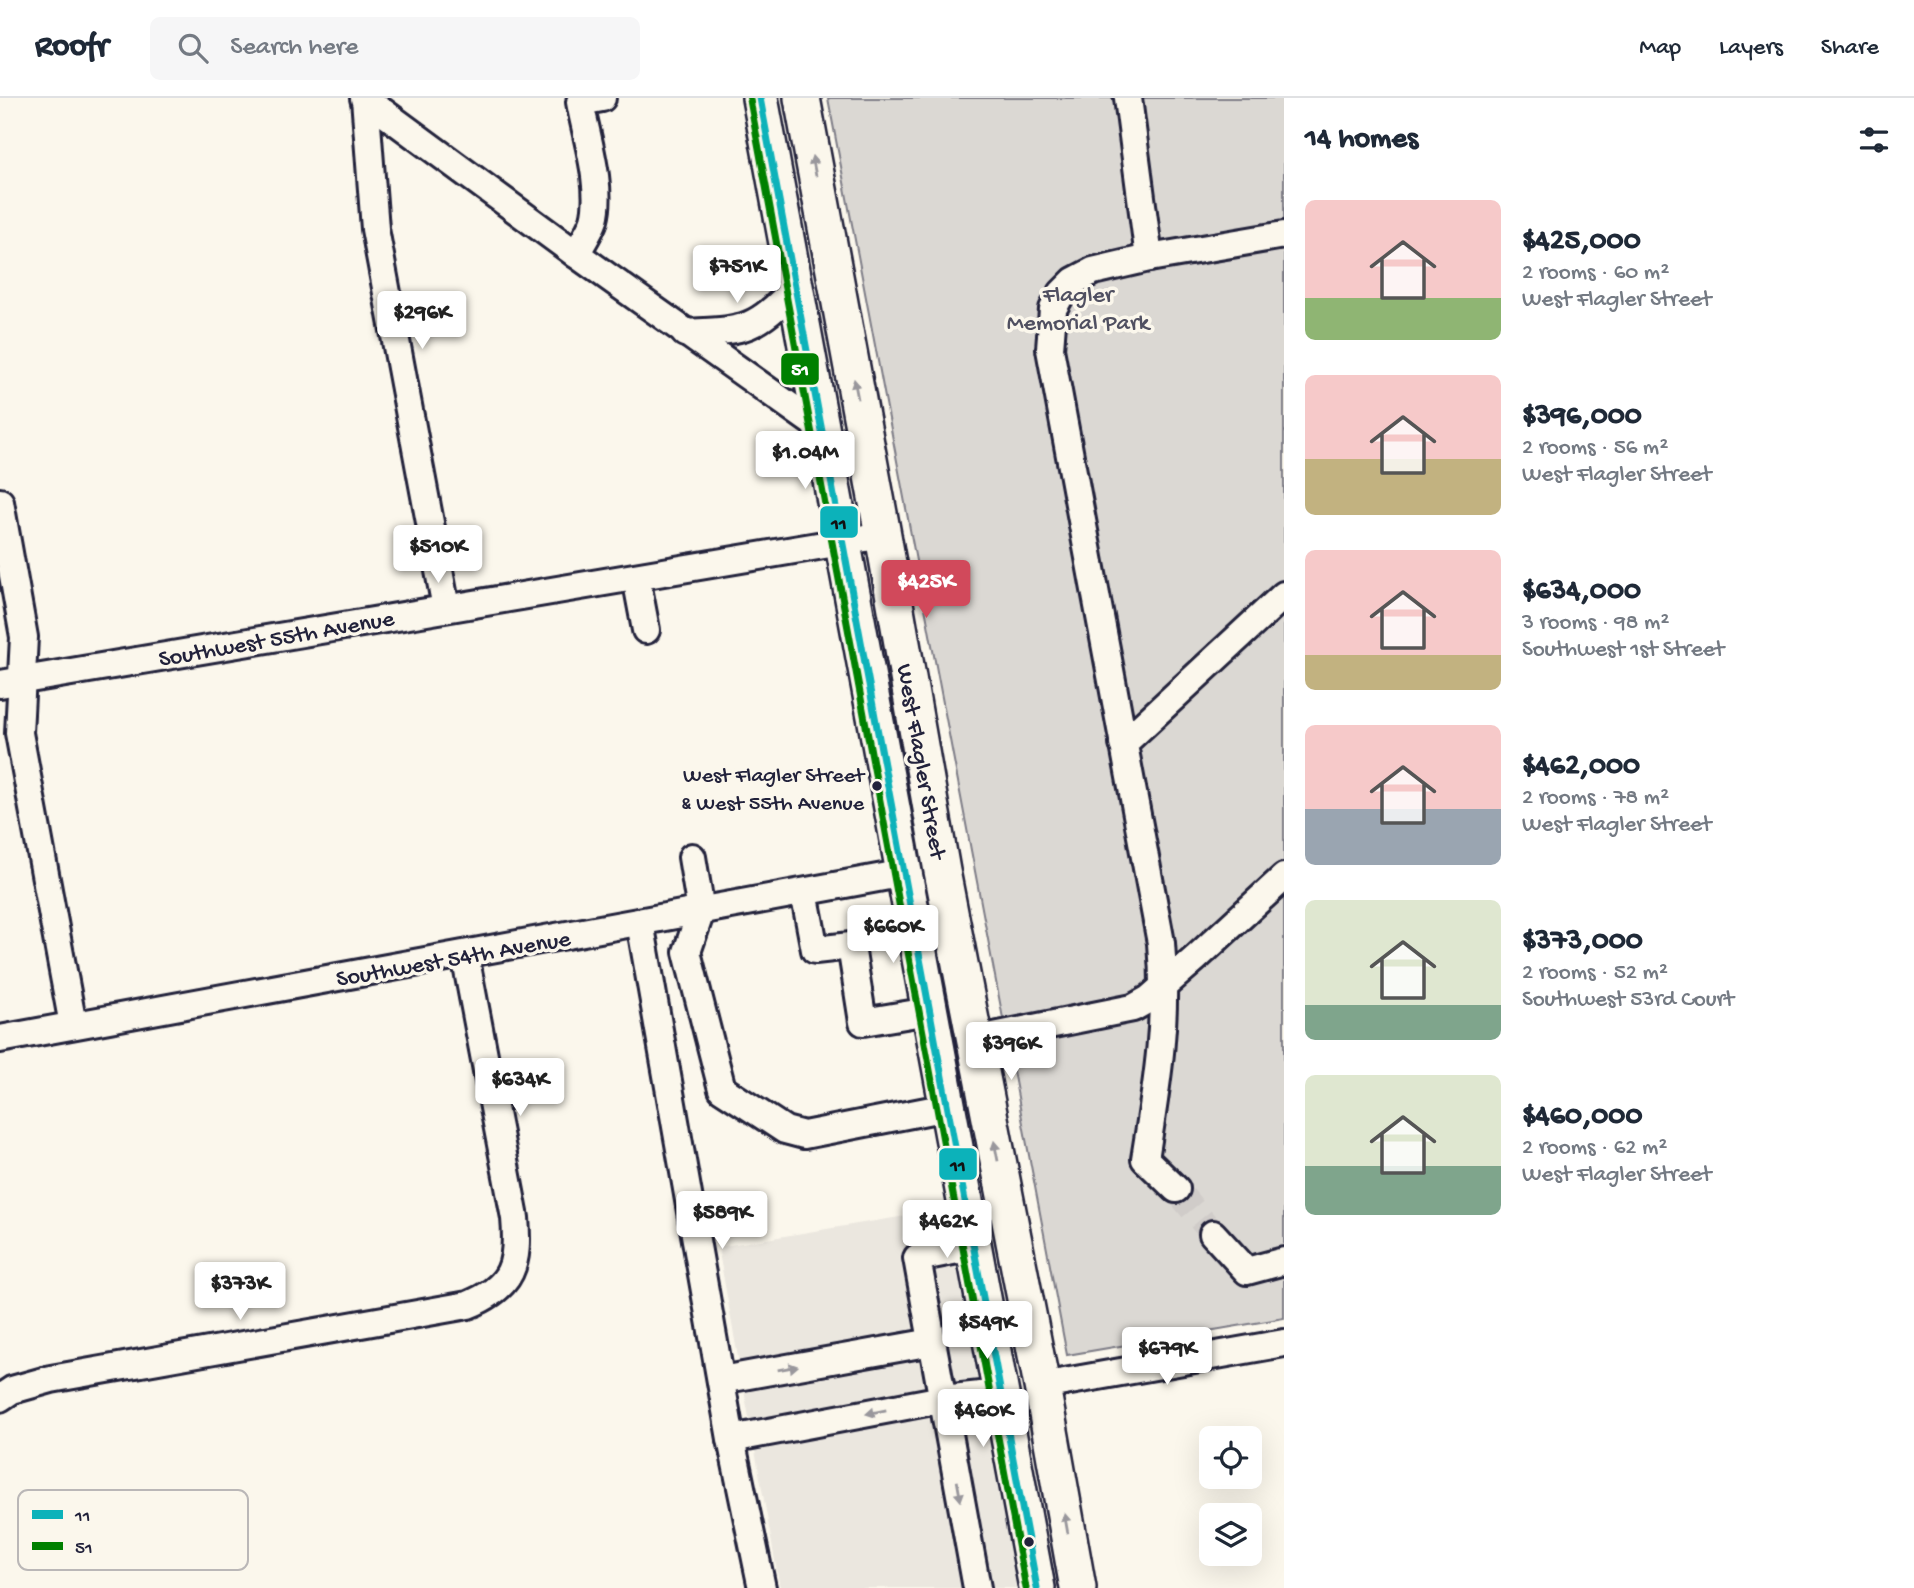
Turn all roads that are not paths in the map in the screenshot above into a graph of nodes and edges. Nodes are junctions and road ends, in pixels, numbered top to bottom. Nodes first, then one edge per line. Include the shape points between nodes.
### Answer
1 (364, 98) edge
2 (760, 98) edge
3 (802, 98) edge
4 (1128, 98) edge
5 (587, 99) edge
6 (1284, 235) edge
7 (576, 254) junction
8 (1149, 258) junction
9 (795, 288) junction
10 (685, 332) junction
11 (822, 429) junction
12 (873, 481) junction
13 (0, 502) edge
14 (883, 535) junction
15 (843, 542) junction
16 (636, 577) junction
17 (1284, 596) edge
18 (446, 608) junction
19 (646, 631) dead end
20 (10, 682) edge
21 (1123, 744) junction
22 (692, 858) dead end
23 (905, 873) junction
24 (1284, 877) edge
25 (804, 892) junction
26 (701, 911) junction
27 (640, 922) junction
28 (465, 955) junction
29 (1165, 985) junction
30 (929, 1011) junction
31 (73, 1025) junction
32 (0, 1039) edge
33 (974, 1040) junction
34 (936, 1046) junction
35 (947, 1107) junction
36 (1176, 1189) tunnel mouth
37 (1213, 1234) tunnel mouth
38 (973, 1247) junction
39 (1284, 1261) edge
40 (984, 1301) junction
41 (932, 1342) junction
42 (1284, 1343) edge
43 (721, 1380) junction
44 (1042, 1385) junction
45 (1001, 1395) junction
46 (0, 1398) edge
47 (943, 1399) junction
48 (731, 1439) junction
49 (1054, 1459) junction
50 (762, 1588) edge
51 (977, 1588) edge
52 (1037, 1588) edge
53 (1078, 1588) edge

1 - 7 street
1 - 18 street via 375,229
2 - 9 main road, West Flagler Street
12 -> 3 main road, West Flagler Street
4 - 8 street
5 - 7 street via 597,206
6 - 8 street
7 - 10 street
8 - 21 street via 1108,266 1074,281 1053,309 1050,329
9 - 10 street via 752,325
9 - 11 main road, West Flagler Street
10 - 11 street
11 - 12 main road via 846,447
11 - 15 main road, West Flagler Street
12 - 14 main road, West Flagler Street
13 - 20 street via 24,637
14 - 15 street, Southwest 55th Avenue
14 - 33 main road, West Flagler Street
15 - 16 street, Southwest 55th Avenue
15 - 23 main road, West Flagler Street
16 - 18 street, Southwest 55th Avenue
16 - 19 street
17 - 21 street
18 - 20 street, Southwest 55th Avenue
20 - 31 street
21 - 29 street
22 - 26 street
23 - 25 street, Southwest 54th Avenue
23 - 30 main road, West Flagler Street
24 - 29 street
25 - 26 street, Southwest 54th Avenue
25 - 30 street via 815,950 851,946 863,1022
26 - 27 street, Southwest 54th Avenue
26 - 35 street via 687,952 722,1089 785,1130 804,1135
27 - 28 street, Southwest 54th Avenue
27 - 43 street
28 - 31 street, Southwest 54th Avenue
28 - 46 street via 515,1218 516,1252 502,1286 468,1306 51,1379
29 - 33 street via 1133,1008
29 - 36 street via 1159,1075 1145,1159
30 - 34 main road, West Flagler Street
31 - 32 street, Southwest 54th Avenue
33 - 34 main road
44 -> 33 main road, West Flagler Street
34 - 35 main road, West Flagler Street
35 - 38 main road, West Flagler Street
37 - 39 street via 1247,1271
38 - 40 main road, West Flagler Street
38 - 41 street via 917,1258
40 - 44 main road via 1009,1344
40 - 45 main road, West Flagler Street
43 -> 41 street
41 - 47 street
42 - 44 street
43 - 48 street
44 - 49 main road, West Flagler Street
45 - 47 street
45 - 49 main road via 1029,1419
45 - 52 main road, West Flagler Street
47 -> 48 street
47 -> 51 street
48 - 50 street
53 -> 49 main road, West Flagler Street

